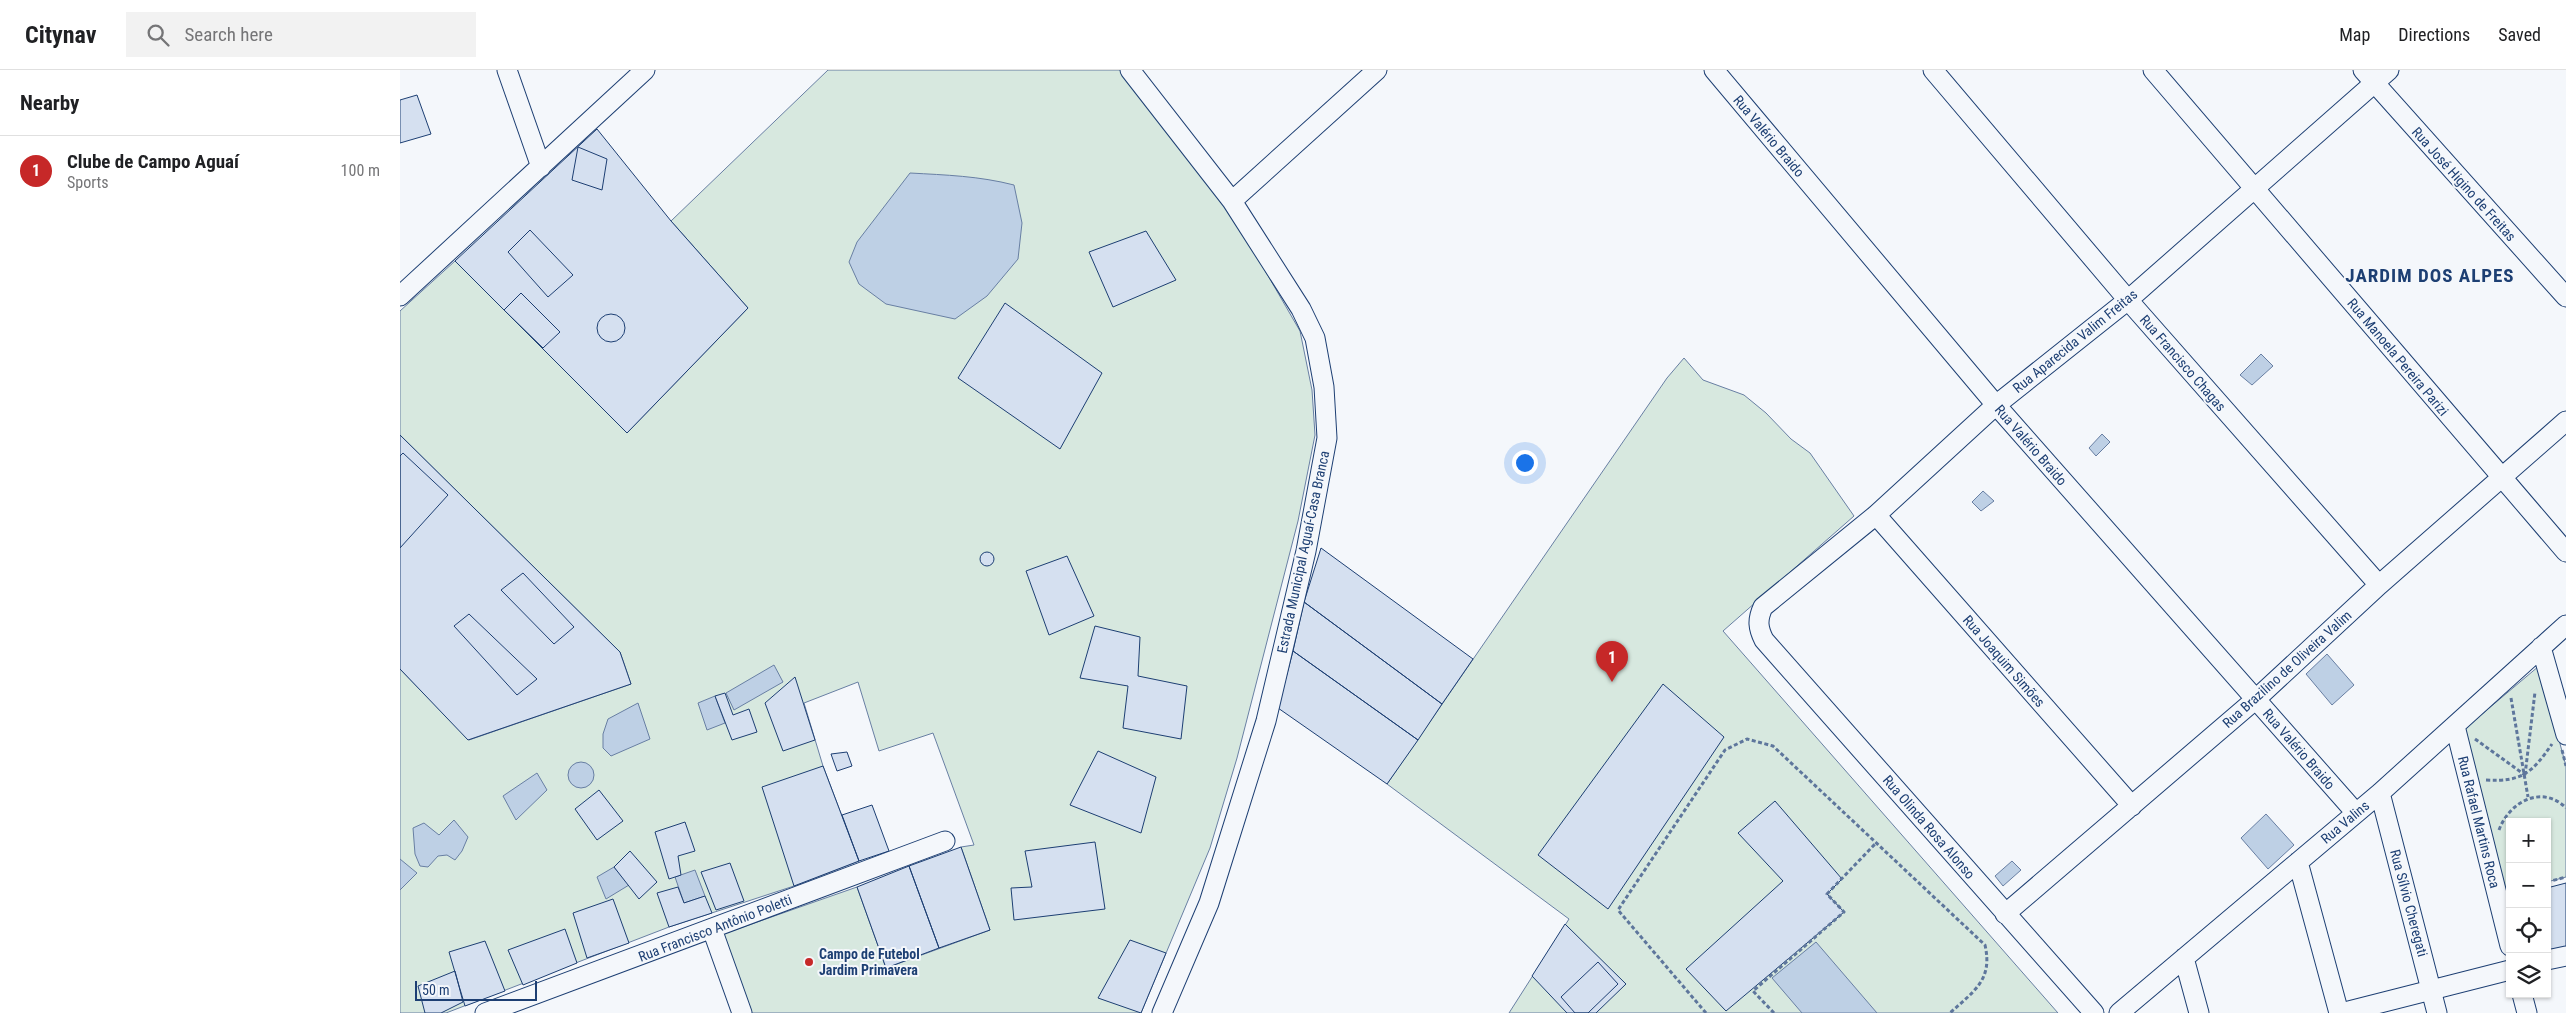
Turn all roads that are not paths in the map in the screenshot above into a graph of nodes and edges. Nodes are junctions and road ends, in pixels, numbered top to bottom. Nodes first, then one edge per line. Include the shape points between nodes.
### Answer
1 (507, 70) edge
2 (645, 70) edge
3 (1130, 70) edge
4 (1377, 70) edge
5 (1714, 70) edge
6 (1933, 70) edge
7 (2153, 70) edge
8 (2389, 70) edge
9 (2369, 77) edge
10 (541, 167) junction
11 (2255, 188) junction
12 (1232, 201) junction
13 (400, 294) edge
14 (2566, 297) edge
15 (2128, 300) junction
16 (1996, 405) junction
17 (2566, 421) edge
18 (2500, 476) junction
19 (1876, 515) junction
20 (2566, 552) edge
21 (2379, 584) junction
22 (2566, 625) edge
23 (1764, 640) joint
24 (2541, 647) junction
25 (2256, 699) junction
26 (2463, 731) junction
27 (2563, 739) edge
28 (2380, 793) junction
29 (2132, 806) junction
30 (2356, 813) junction
31 (945, 841) dead end
32 (2298, 862) junction
33 (2005, 914) junction
34 (2506, 928) edge
35 (712, 929) junction
36 (2566, 956) edge
37 (2184, 958) junction
38 (2551, 959) edge
39 (2506, 971) edge
40 (2431, 989) junction
41 (2523, 998) edge
42 (512, 1008) edge
43 (485, 1013) edge
44 (742, 1013) edge
45 (1162, 1013) edge
46 (2094, 1013) edge
47 (2119, 1013) edge
48 (2199, 1013) edge
49 (2340, 1013) edge
50 (2437, 1013) edge
51 (2527, 1013) edge

1 - 10 street
2 - 10 street
3 - 12 street, Estrada Municipal Aguaí-Casa Branca
4 - 12 street
5 - 16 street, Rua Valério Braido
6 - 15 street, Rua Francisco Chagas
7 - 11 street, Rua Manoela Pereira Parizi
8 - 9 street, Rua Aparecida Valim Freitas
9 - 11 street, Rua Aparecida Valim Freitas
9 - 14 street, Rua José Higino de Freitas
10 - 13 street
11 - 15 street, Rua Aparecida Valim Freitas
11 - 18 street, Rua Manoela Pereira Parizi
12 - 45 street, Estrada Municipal Aguaí-Casa Branca via 1301,309 1315,338 1324,387 1327,438 1306,551 1266,721 1209,903
15 - 16 street, Rua Aparecida Valim Freitas
15 - 21 street, Rua Francisco Chagas
16 - 19 street, Rua Aparecida Valim Freitas
16 - 25 street, Rua Valério Braido
17 - 18 street, Rua Brazilino de Oliveira Valim
18 - 20 street, Rua Manoela Pereira Parizi
18 - 21 street, Rua Brazilino de Oliveira Valim
19 - 23 street, Rua Aparecida Valim Freitas via 1763,607 1758,625
19 - 29 street, Rua Joaquim Simões
21 - 25 street, Rua Brazilino de Oliveira Valim
22 - 24 street, Rua Valins
23 - 33 street, Rua Olinda Rosa Alonso
24 - 26 street, Rua Valins
24 - 27 street
25 - 29 street, Rua Brazilino de Oliveira Valim
25 - 30 street, Rua Valério Braido
26 - 28 street, Rua Valins
26 - 34 street, Rua Rafael Martins Roca
28 - 30 street, Rua Valins
28 - 40 street, Rua Sílvio Cheregati
29 - 33 street, Rua Brazilino de Oliveira Valim
30 - 32 street, Rua Valins
31 - 35 street, Rua Francisco Antônio Poletti
32 - 37 street, Rua Valins
32 - 49 street
33 - 46 street, Rua Olinda Rosa Alonso
35 - 42 street, Rua Francisco Antônio Poletti
35 - 44 street
36 - 38 street
37 - 47 street, Rua Valins
37 - 48 street
39 - 40 street
40 - 49 street
40 - 50 street, Rua Sílvio Cheregati
41 - 51 street
42 - 43 street, Rua Francisco Antônio Poletti

